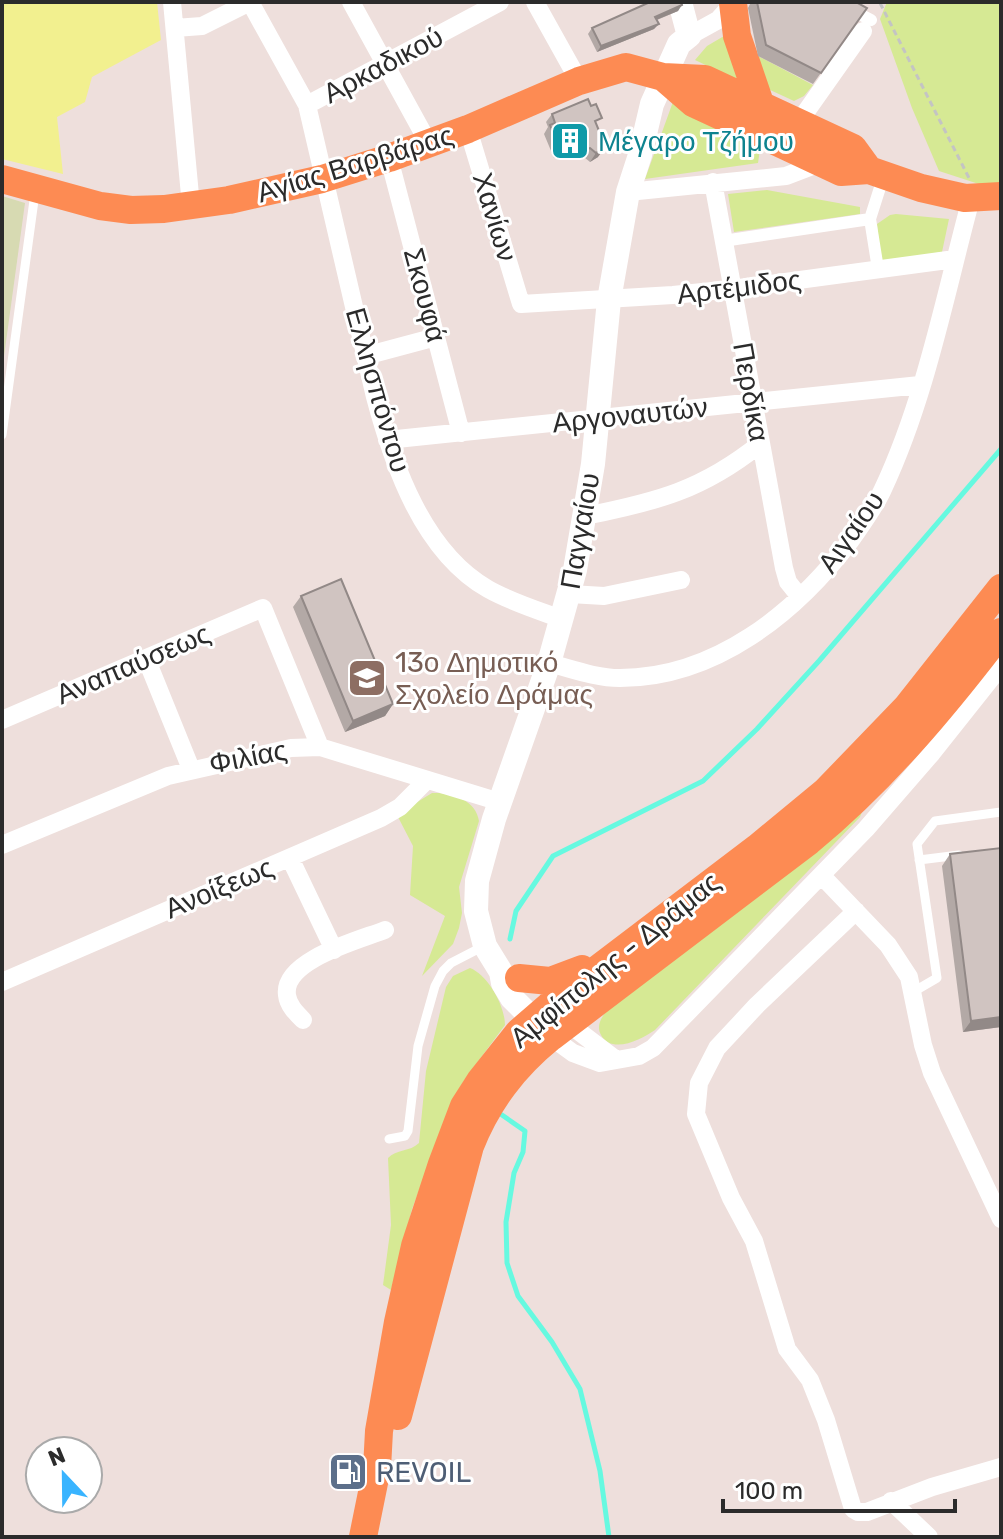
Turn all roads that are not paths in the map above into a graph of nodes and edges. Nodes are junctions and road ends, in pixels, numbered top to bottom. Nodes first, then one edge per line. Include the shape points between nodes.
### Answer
1 (172, 2) edge
2 (250, 2) edge
3 (351, 2) edge
4 (500, 2) edge
5 (535, 2) edge
6 (680, 2) edge
7 (836, 2) edge
8 (734, 3) edge
9 (867, 26) joint
10 (175, 28) junction
11 (689, 36) junction
12 (385, 64) junction
13 (663, 77) junction
14 (579, 81) junction
15 (307, 105) junction
16 (761, 106) junction
17 (798, 123) junction
18 (468, 129) junction
19 (429, 144) junction
20 (389, 158) junction
21 (820, 163) junction
22 (877, 172) junction
23 (2, 179) edge
24 (322, 179) junction
25 (713, 182) junction
26 (36, 190) junction
27 (628, 192) junction
28 (1001, 196) edge
29 (971, 199) junction
30 (191, 206) junction
31 (870, 219) junction
32 (723, 241) junction
33 (955, 259) junction
34 (878, 269) junction
35 (732, 289) junction
36 (609, 300) junction
37 (521, 304) joint
38 (436, 337) junction
39 (365, 356) junction
40 (920, 385) junction
41 (753, 403) junction
42 (597, 419) junction
43 (461, 433) junction
44 (2, 435) edge
45 (387, 440) junction
46 (761, 443) junction
47 (585, 516) junction
48 (681, 580) dead end
49 (1001, 588) edge
50 (570, 594) junction
51 (800, 597) junction
52 (562, 619) junction
53 (1001, 632) edge
54 (146, 658) junction
55 (549, 663) junction
56 (1001, 666) edge
57 (2, 720) edge
58 (320, 747) junction
59 (191, 769) junction
60 (427, 780) junction
61 (500, 802) junction
62 (1001, 812) edge
63 (2, 845) edge
64 (974, 853) edge
65 (290, 858) junction
66 (919, 860) junction
67 (822, 876) junction
68 (856, 911) junction
69 (671, 913) junction
70 (385, 930) dead end
71 (334, 950) junction
72 (499, 963) junction
73 (2, 982) edge
74 (913, 992) junction
75 (303, 1020) dead end
76 (550, 1022) junction
77 (389, 1139) dead end
78 (1001, 1219) edge
79 (1001, 1467) edge
80 (891, 1501) junction
81 (363, 1537) edge
82 (929, 1537) edge

1 - 10 street
2 - 10 street via 202,26
2 - 15 street, Ελλησπόντου
3 - 12 street
4 - 12 street, Αρκαδικού
5 - 14 street
6 - 11 main road
7 - 9 street
8 - 11 street via 718,20
8 - 16 main road via 737,36
9 - 17 street
10 - 30 street
11 - 13 main road via 679,44
12 - 15 street, Αρκαδικού
12 - 19 street
13 - 14 main road, Αγίας Βαρβάρας via 626,67
13 - 16 main road, Αγίας Βαρβάρας via 705,79
13 - 21 main road via 693,103
13 - 27 main road, Παγγαίου
14 - 18 main road, Αγίας Βαρβάρας
15 - 24 street, Ελλησπόντου
16 - 17 main road, Αγίας Βαρβάρας
17 - 22 main road, Αγίας Βαρβάρας via 853,148
18 - 19 main road, Αγίας Βαρβάρας
18 - 37 street, Χανίων
19 - 20 main road, Αγίας Βαρβάρας
20 - 24 main road, Αγίας Βαρβάρας
20 - 38 street, Σκουφά
21 - 22 main road via 841,172
21 - 25 street via 786,176
22 - 29 main road
22 - 31 street
23 - 26 main road, Αγίας Βαρβάρας
24 - 30 main road, Αγίας Βαρβάρας
24 - 39 street, Ελλησπόντου
25 - 27 street
25 - 32 street, Περδίκα
26 - 30 main road, Αγίας Βαρβάρας via 131,210
26 - 44 lane
27 - 36 main road, Παγγαίου
28 - 29 main road
29 - 33 street, Αιγαίου
31 - 32 street
31 - 34 street
32 - 35 street, Περδίκα
33 - 34 street, Αρτέμιδος
33 - 40 street, Αιγαίου
34 - 35 street, Αρτέμιδος
35 - 36 street, Αρτέμιδος
35 - 41 street, Περδίκα
36 - 37 street, Αρτέμιδος
36 - 42 main road, Παγγαίου
38 - 39 street
38 - 43 street, Σκουφά
39 - 45 street, Ελλησπόντου
40 - 41 street, Αργοναυτών
40 - 51 street, Αιγαίου via 876,502 832,564
41 - 42 street, Αργοναυτών
41 - 46 street, Περδίκα
42 - 43 street, Αργοναυτών
42 - 47 main road, Παγγαίου
43 - 45 street, Αργοναυτών
45 - 52 street, Ελλησπόντου via 420,514 460,567 499,595
46 - 47 street via 714,477 682,492
46 - 51 street, Περδίκα via 784,568
47 - 50 main road, Παγγαίου
48 - 50 street via 604,596
49 - 69 main road, Αμφίπολης - Δράμας via 907,707 844,774
50 - 52 main road, Παγγαίου
51 - 55 street, Αιγαίου via 740,642 666,673 617,678
52 - 55 main road, Παγγαίου
53 - 76 main road, Αμφίπολης - Δράμας via 920,734 843,812
54 - 57 street, Αναπαύσεως
54 - 58 street, Αναπαύσεως via 263,608
54 - 59 street
55 - 61 main road, Παγγαίου
56 - 67 street
58 - 59 street, Φιλίας
58 - 60 street, Φιλίας
59 - 63 street, Φιλίας
60 - 61 street, Φιλίας
60 - 65 street, Ανοίξεως via 392,812
61 - 72 main road, Παγγαίου via 476,895 478,919
62 - 66 lane via 935,821 917,844
64 - 66 lane
65 - 71 street
65 - 73 street, Ανοίξεως
66 - 74 lane via 937,978
67 - 68 street
67 - 76 street via 661,1041 639,1056 593,1062 573,1053
68 - 74 street via 902,964
68 - 80 street via 717,1048 699,1083 696,1114 754,1241 787,1349 810,1380 826,1420 853,1509 867,1512
69 - 72 main road via 577,973 550,981
69 - 76 main road, Αμφίπολης - Δράμας
70 - 71 street
71 - 75 street via 291,975 286,994
72 - 76 main road
72 - 77 lane via 456,959 446,967 418,1046 408,1131
74 - 78 street via 932,1073
76 - 81 main road, Αμφίπολης - Δράμας via 512,1040 481,1100 399,1412 377,1468
79 - 80 street
80 - 82 street

